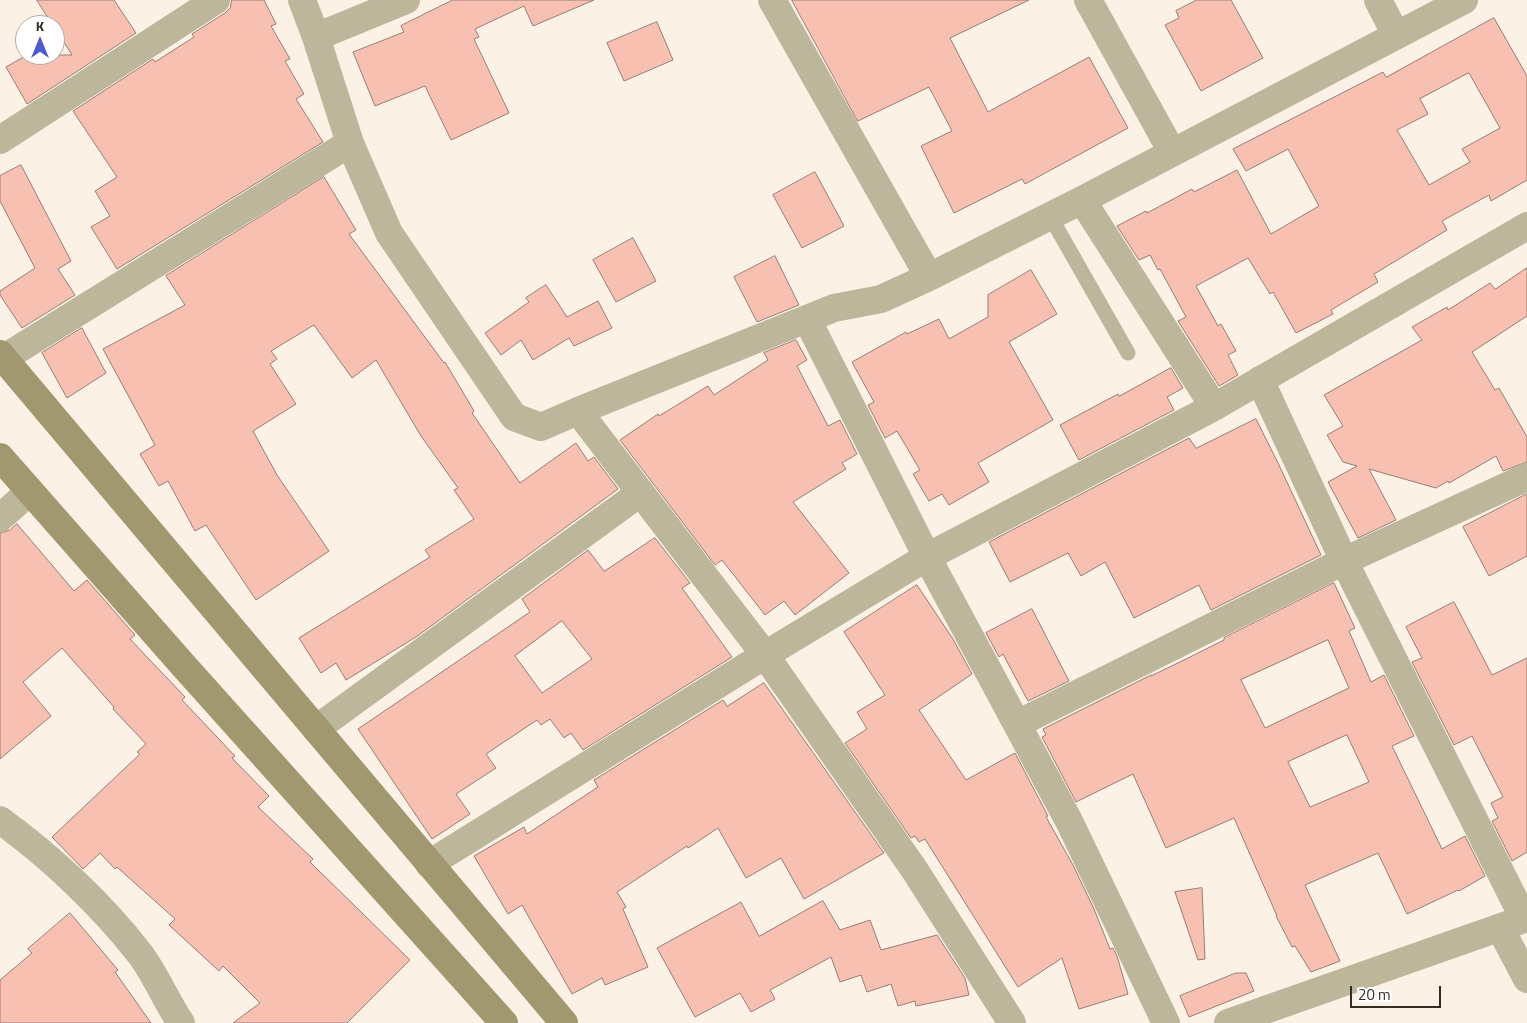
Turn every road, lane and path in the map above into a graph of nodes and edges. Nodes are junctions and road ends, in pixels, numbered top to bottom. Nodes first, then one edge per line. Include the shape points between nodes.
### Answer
1 (216, 0) edge
2 (302, 0) edge
3 (406, 0) edge
4 (772, 0) edge
5 (1088, 0) edge
6 (1378, 0) edge
7 (1464, 0) edge
8 (1396, 34) junction
9 (316, 37) junction
10 (0, 140) edge
11 (350, 143) junction
12 (1172, 152) junction
13 (1082, 200) junction
14 (1050, 216) junction
15 (1527, 226) edge
16 (929, 277) junction
17 (807, 319) junction
18 (1128, 354) dead end
19 (2, 356) edge
20 (1260, 380) junction
21 (1214, 407) junction
22 (578, 411) junction
23 (0, 457) edge
24 (1527, 477) edge
25 (30, 491) junction
26 (640, 493) junction
27 (0, 518) edge
28 (927, 557) junction
29 (1344, 561) junction
30 (765, 655) junction
31 (1017, 724) junction
32 (316, 729) junction
33 (0, 820) edge
34 (429, 864) junction
35 (1517, 922) edge
36 (1527, 979) edge
37 (181, 1023) edge
38 (504, 1023) edge
39 (564, 1023) edge
40 (1012, 1023) edge
41 (1166, 1023) edge
42 (1228, 1023) edge

1 - 10 street
2 - 9 street
3 - 9 street
4 - 16 street
5 - 12 street
6 - 8 street
7 - 8 street
8 - 12 street
9 - 11 street
11 - 19 street
11 - 22 street via 390,233 514,417 541,427
12 - 13 street
13 - 14 street
13 - 21 street
14 - 16 street
14 - 18 lane
15 - 20 street
16 - 17 street via 881,299 834,308
17 - 22 street
17 - 28 street
19 - 32 main road
20 - 21 street
20 - 29 street
21 - 28 street
22 - 26 street
23 - 25 main road
24 - 29 street
25 - 27 street
25 - 38 main road
26 - 30 street
26 - 32 street
28 - 30 street
28 - 31 street
29 - 31 street
29 - 35 street
30 - 34 street
30 - 40 street via 914,868
31 - 41 street via 1069,821
32 - 34 main road
33 - 37 street via 98,905 141,956
34 - 39 main road
35 - 36 street
35 - 42 street

